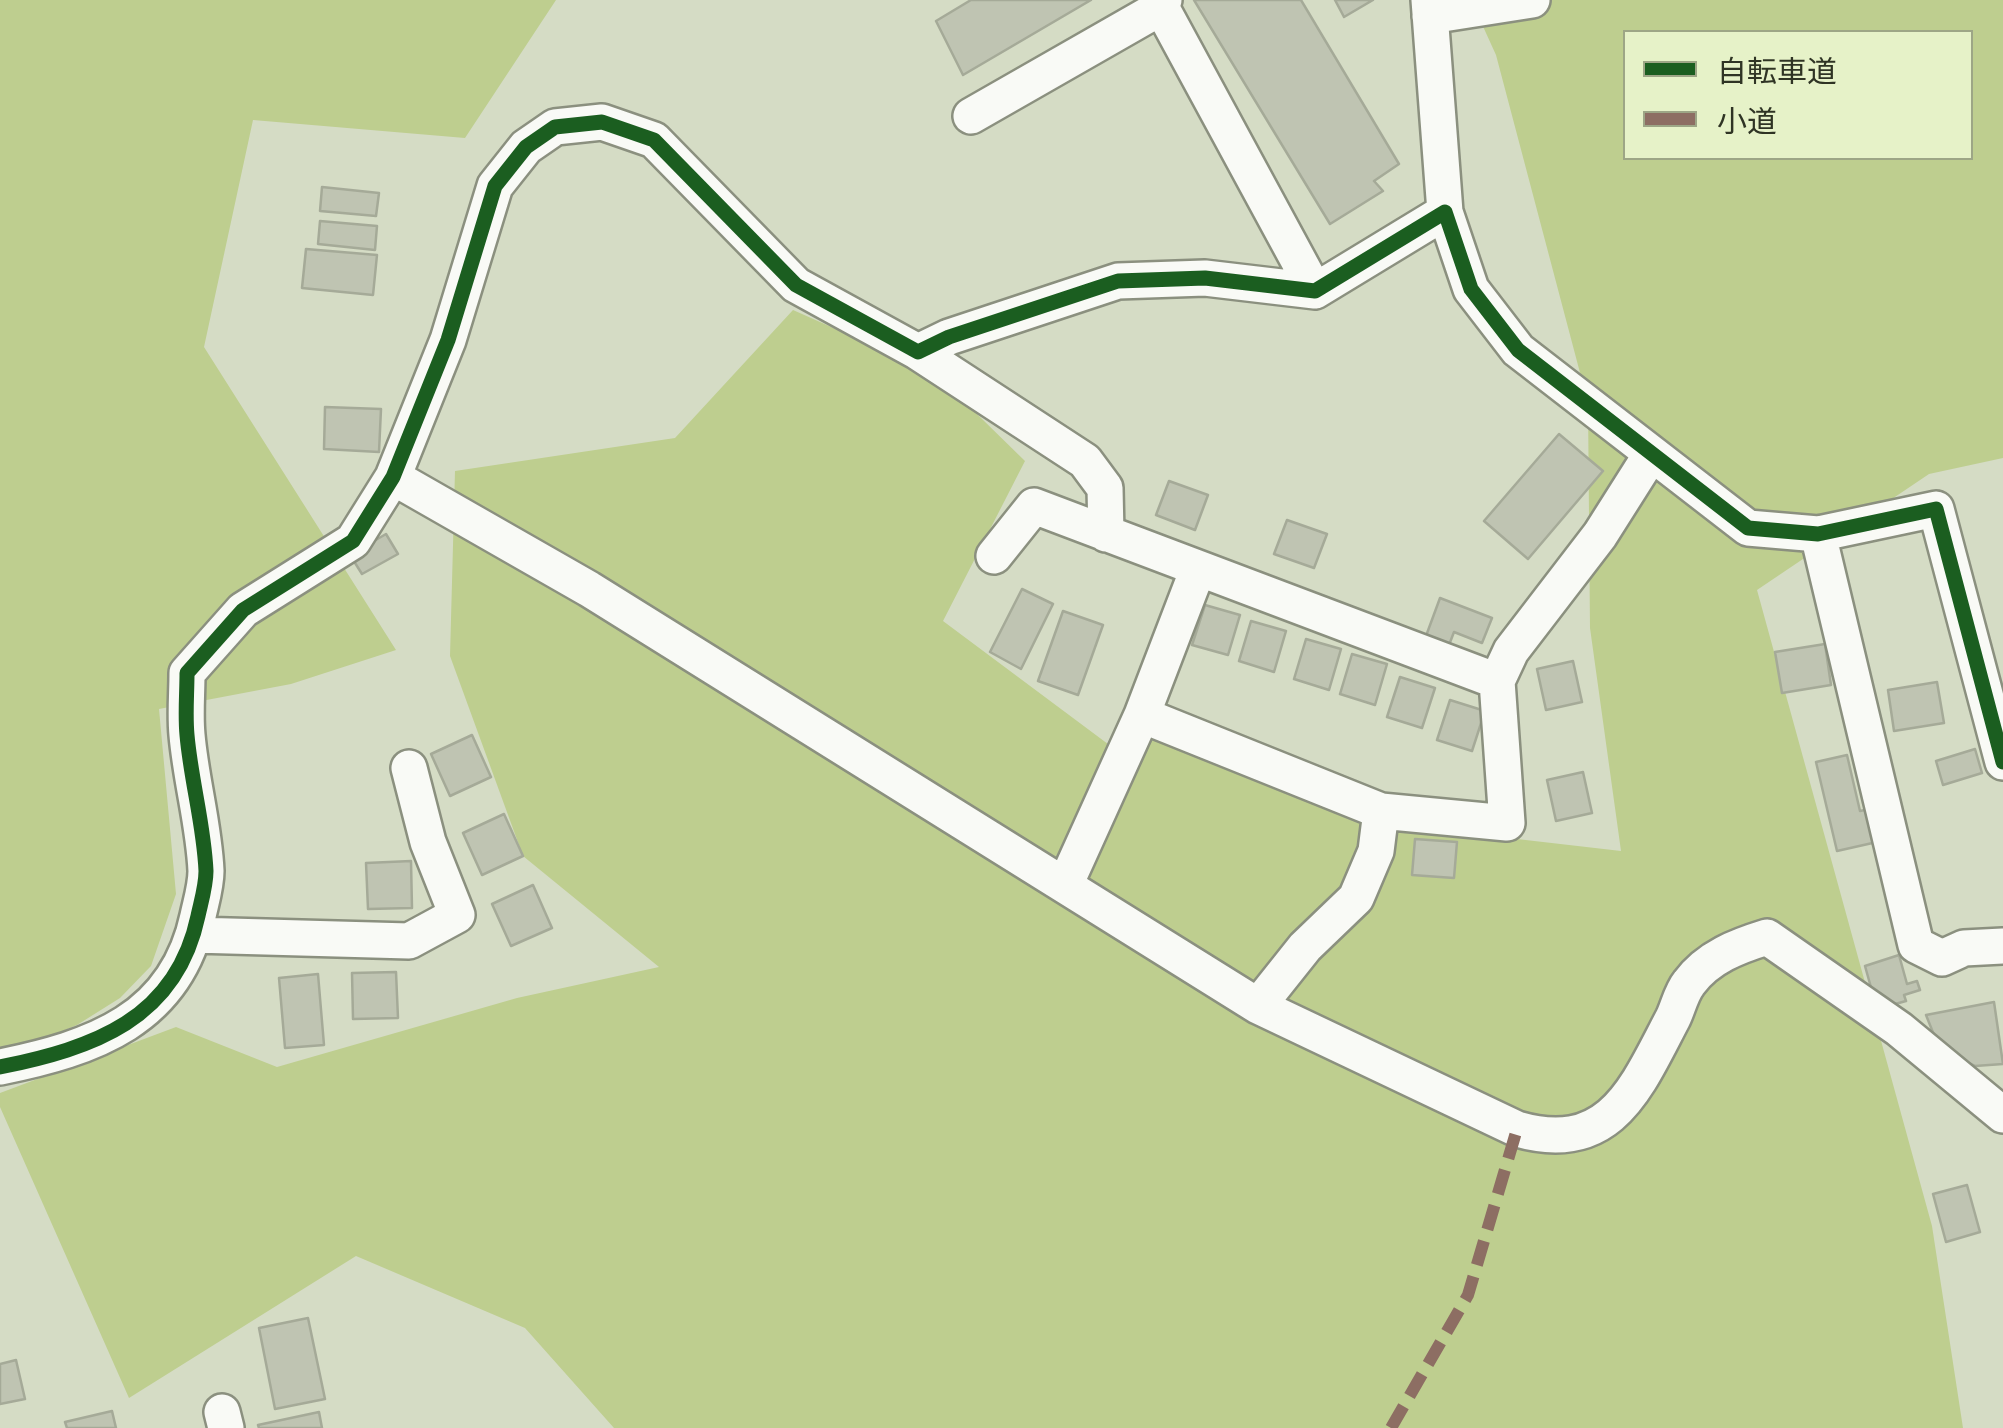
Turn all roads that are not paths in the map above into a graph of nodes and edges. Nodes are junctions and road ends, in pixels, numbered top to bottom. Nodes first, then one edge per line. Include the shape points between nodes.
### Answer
1 (1532, 0) edge
2 (1162, 2) edge
3 (1430, 8) edge
4 (972, 116) dead end
5 (1445, 212) junction
6 (1315, 292) junction
7 (918, 352) junction
8 (1650, 456) junction
9 (393, 477) junction
10 (1106, 534) junction
11 (1818, 534) junction
12 (994, 556) dead end
13 (1198, 569) junction
14 (1497, 681) junction
15 (1142, 715) junction
16 (2003, 762) edge
17 (410, 768) dead end
18 (1381, 812) junction
19 (1065, 885) junction
20 (194, 935) junction
21 (2003, 946) edge
22 (1258, 1006) junction
23 (0, 1067) edge
24 (2003, 1115) edge

1 - 3 street
2 - 4 street
2 - 6 street
3 - 5 street
5 - 6 street
5 - 8 street via 1470,289 1518,350
6 - 7 street via 1204,278 1118,282
7 - 9 street via 796,285 654,140 602,122 556,128 526,147 495,186 448,340
7 - 10 street via 1085,461 1105,488
8 - 11 street via 1748,528
8 - 14 street via 1600,535 1511,651
9 - 19 street via 589,589
9 - 20 street via 352,541 243,610 187,674 187,735 206,877
10 - 12 street via 1034,506
10 - 13 street
11 - 16 street via 1936,508
11 - 21 street via 1916,945 1942,958 1964,948
13 - 14 street
13 - 15 street
14 - 18 street via 1506,822
15 - 18 street
15 - 19 street
17 - 20 street via 428,842 457,915 409,942
18 - 22 street via 1376,851 1356,898
19 - 22 street
20 - 23 street via 168,990 110,1035 64,1054
22 - 24 street via 1549,1138 1608,1122 1642,1077 1688,984 1728,949 1767,937 1899,1029

